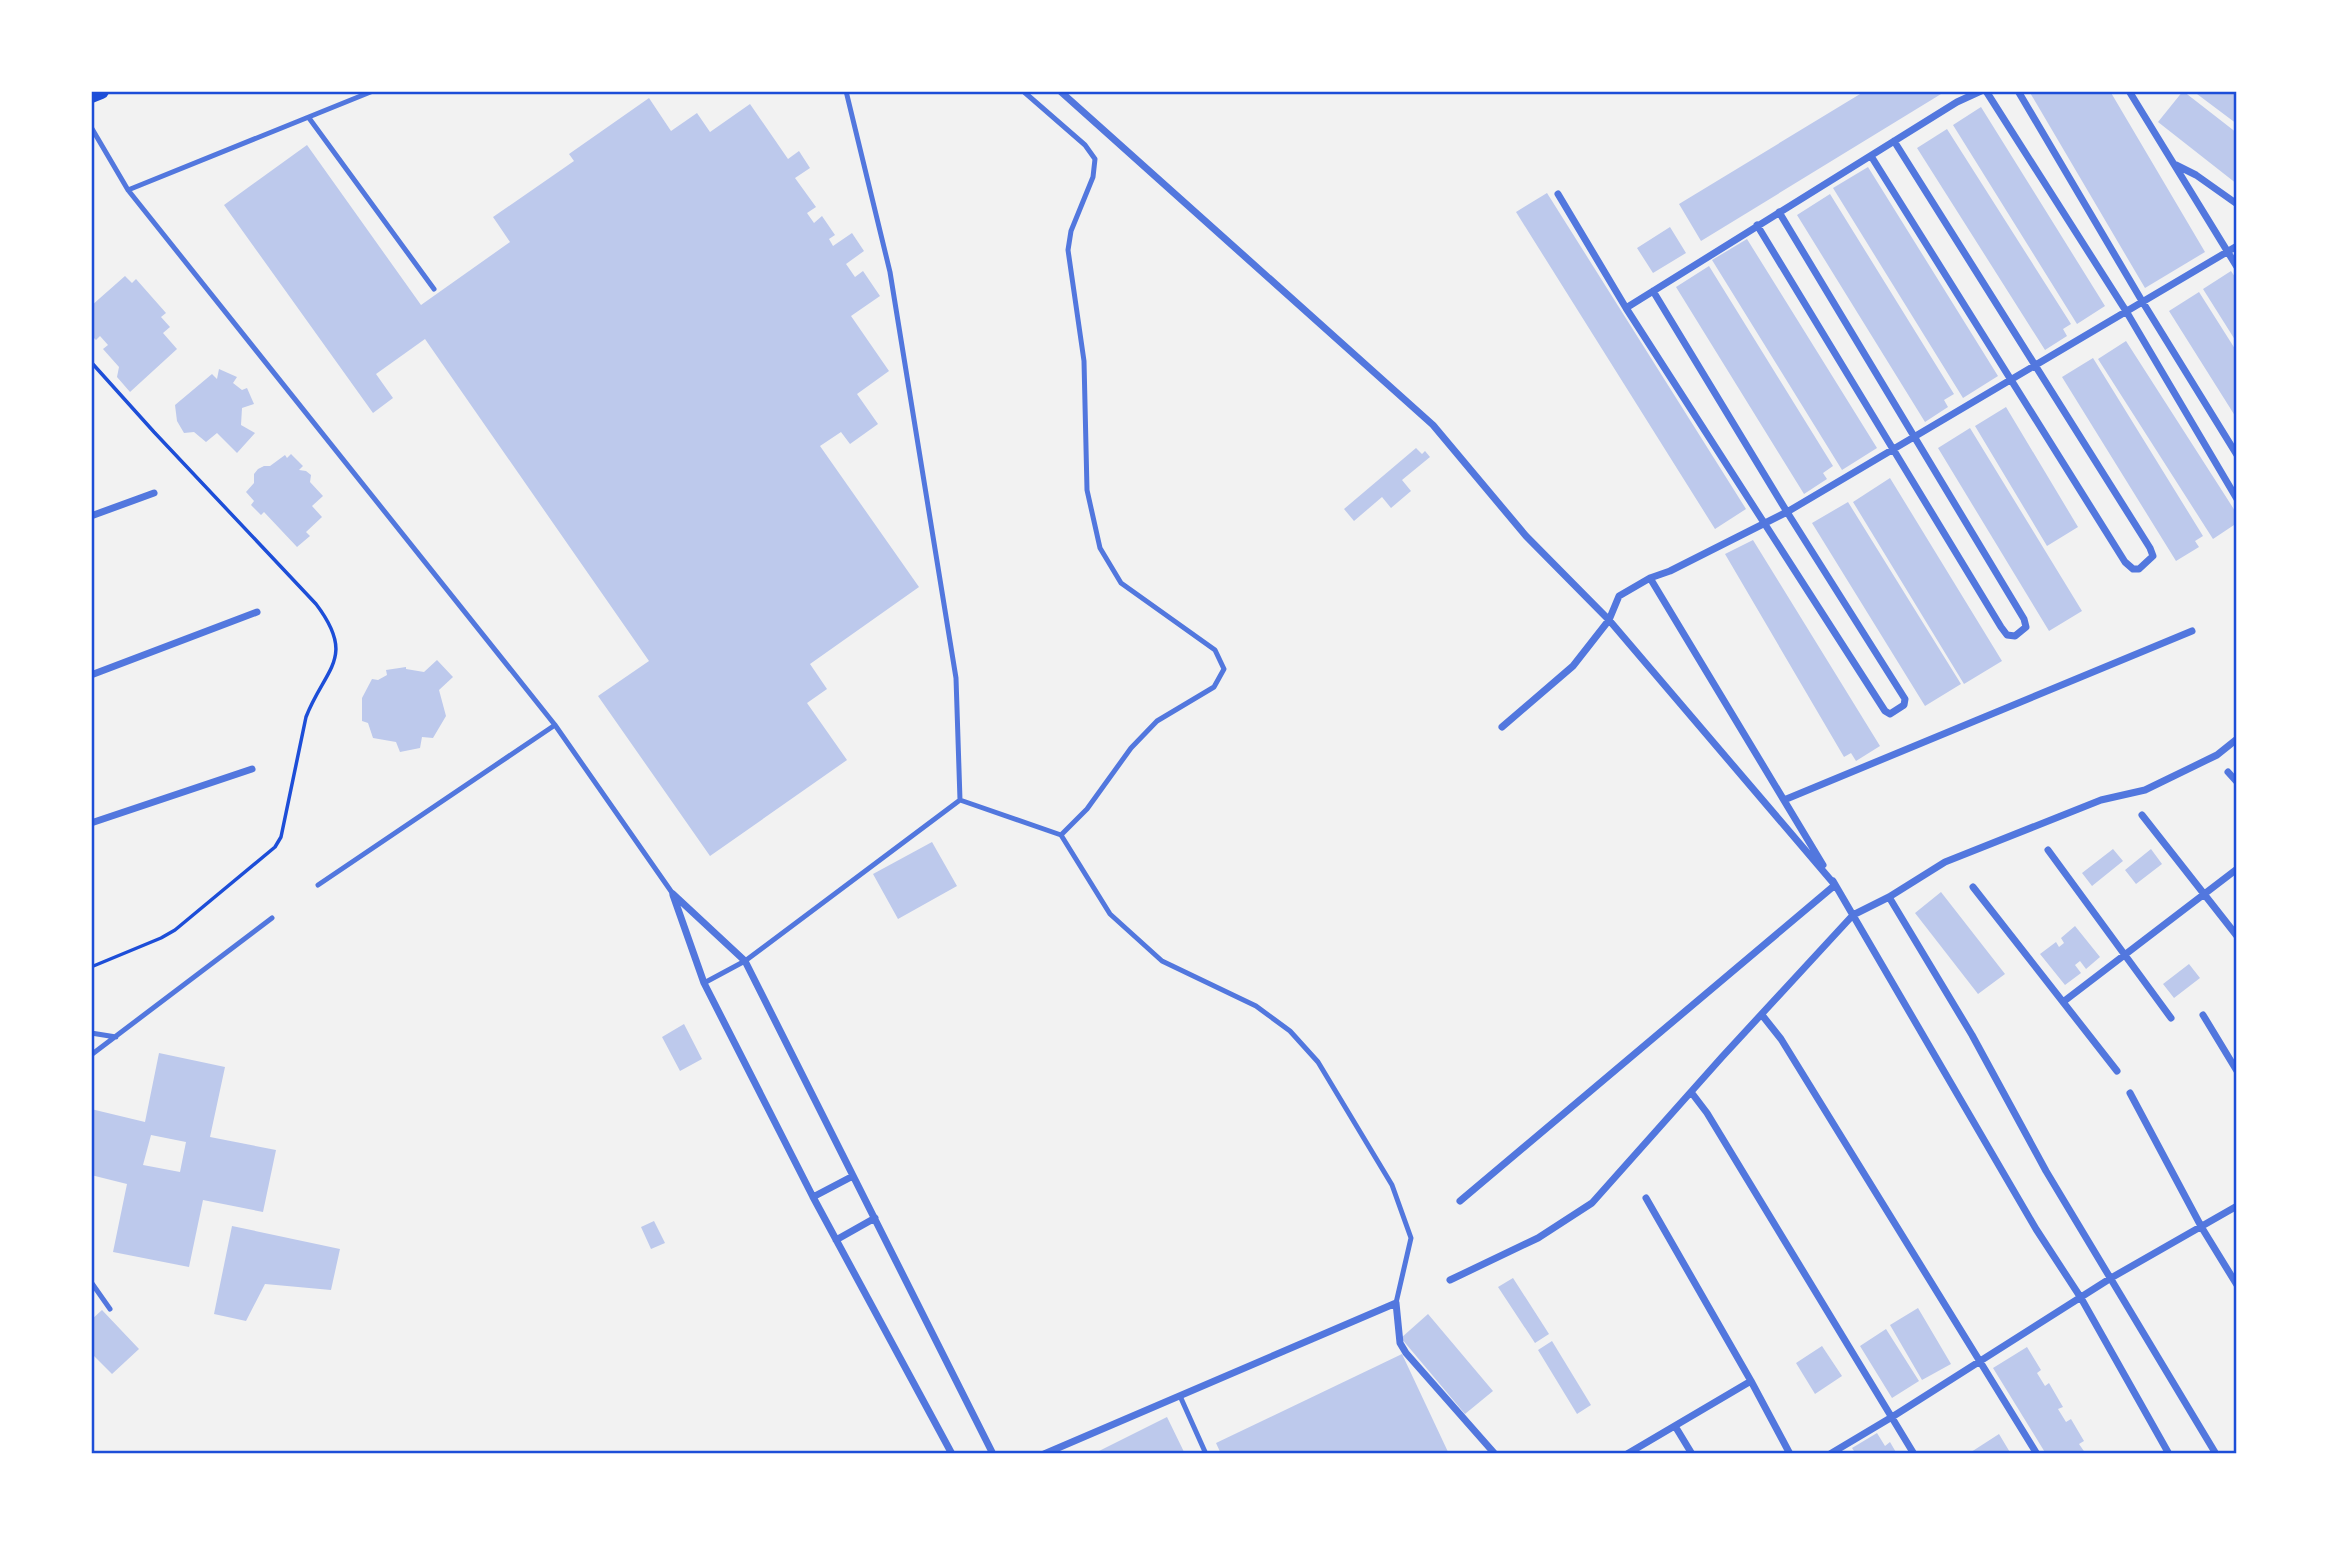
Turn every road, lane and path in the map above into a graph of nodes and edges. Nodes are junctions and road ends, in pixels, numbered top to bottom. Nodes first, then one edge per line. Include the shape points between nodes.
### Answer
1 (101, 91) edge
2 (373, 91) edge
3 (846, 91) edge
4 (1023, 91) edge
5 (1060, 91) edge
6 (1981, 91) edge
7 (1986, 91) edge
8 (2018, 91) edge
9 (2129, 91) edge
10 (91, 94) edge
11 (309, 118) junction
12 (91, 127) edge
13 (1894, 141) junction
14 (1871, 156) junction
15 (2174, 164) junction
16 (128, 190) junction
17 (1558, 194) dead end
18 (2237, 204) edge
19 (1779, 212) junction
20 (1757, 225) junction
21 (2237, 246) edge
22 (2227, 251) junction
23 (2237, 267) edge
24 (434, 289) dead end
25 (1653, 290) junction
26 (2142, 301) junction
27 (1626, 308) junction
28 (2126, 311) junction
29 (91, 362) edge
30 (2035, 365) junction
31 (2011, 379) junction
32 (1914, 438) junction
33 (1893, 450) junction
34 (2237, 455) edge
35 (154, 493) dead end
36 (2237, 499) edge
37 (1787, 512) junction
38 (91, 516) edge
39 (1764, 522) junction
40 (1650, 578) junction
41 (257, 612) dead end
42 (1609, 620) junction
43 (2192, 631) dead end
44 (91, 675) edge
45 (555, 725) junction
46 (1502, 727) dead end
47 (2237, 739) edge
48 (251, 769) dead end
49 (2228, 772) dead end
50 (2237, 782) edge
51 (960, 800) junction
52 (1784, 800) junction
53 (2142, 815) dead end
54 (91, 823) edge
55 (1061, 835) junction
56 (2048, 850) dead end
57 (2237, 869) edge
58 (318, 885) dead end
59 (1835, 885) junction
60 (1973, 887) dead end
61 (673, 894) junction
62 (2204, 894) junction
63 (1889, 897) junction
64 (1853, 915) junction
65 (272, 918) dead end
66 (2237, 936) edge
67 (2125, 954) junction
68 (745, 961) junction
69 (91, 967) edge
70 (704, 983) junction
71 (2063, 1002) junction
72 (1762, 1015) junction
73 (2203, 1016) dead end
74 (2171, 1018) dead end
75 (91, 1033) edge
76 (116, 1037) junction
77 (91, 1055) edge
78 (2117, 1071) dead end
79 (2237, 1071) edge
80 (1691, 1092) junction
81 (2130, 1093) dead end
82 (853, 1176) junction
83 (813, 1197) junction
84 (1646, 1198) dead end
85 (1460, 1201) dead end
86 (2237, 1206) edge
87 (874, 1218) junction
88 (2202, 1228) junction
89 (836, 1240) junction
90 (2111, 1278) junction
91 (1450, 1280) dead end
92 (91, 1283) edge
93 (2237, 1285) edge
94 (2081, 1298) junction
95 (1396, 1303) junction
96 (110, 1309) dead end
97 (1980, 1362) junction
98 (1751, 1381) junction
99 (1180, 1395) junction
100 (1892, 1417) junction
101 (1675, 1426) junction
102 (953, 1454) edge
103 (993, 1454) edge
104 (1044, 1454) edge
105 (1206, 1454) edge
106 (1495, 1454) edge
107 (1627, 1454) edge
108 (1692, 1454) edge
109 (1790, 1454) edge
110 (1829, 1454) edge
111 (1914, 1454) edge
112 (2037, 1454) edge
113 (2169, 1454) edge
114 (2216, 1454) edge

1 - 10 main road
2 - 11 lane
3 - 51 lane via 890,271 943,596 956,678
4 - 55 lane via 1096,159 1068,250 1084,361 1087,490 1100,548 1121,583 1215,650 1224,669 1214,687 1157,721
5 - 42 street via 1433,425 1526,536
6 - 13 street
7 - 28 street
8 - 26 street
9 - 15 street
11 - 16 lane
11 - 24 lane
12 - 16 lane
13 - 14 street
13 - 30 street
14 - 19 street
14 - 31 street
15 - 18 street
15 - 22 street
16 - 45 lane
17 - 27 street
19 - 20 street
19 - 32 street
20 - 25 street
20 - 33 street
21 - 22 street
22 - 23 street
22 - 26 street
25 - 27 street
25 - 37 street
26 - 28 street
26 - 34 street
27 - 39 street
28 - 30 street
28 - 36 street
29 - 69 path via 316,604 330,624 337,652 306,718 275,847 175,930
30 - 31 street
30 - 31 street via 2150,548 2153,555 2139,569 2125,562
31 - 32 street
32 - 33 street
32 - 33 street via 2024,618 2026,627 2015,636 2001,627
33 - 37 street
35 - 38 street
37 - 39 street
37 - 39 street via 1905,699 1905,705 1894,712 1885,711
39 - 40 street
40 - 42 street via 1619,596
40 - 52 street
41 - 44 street
42 - 46 street via 1573,666
42 - 59 street
43 - 52 street
45 - 58 lane
45 - 61 lane
47 - 63 street via 2217,755 2144,790 2101,800 1945,862
48 - 54 street
49 - 50 street
51 - 55 lane
51 - 68 lane
52 - 59 street
53 - 62 street
55 - 95 lane via 1110,914 1162,961 1256,1006 1290,1031 1318,1062 1392,1185 1411,1238
56 - 67 street
57 - 62 street
59 - 64 street
59 - 85 street
60 - 71 street
61 - 68 street
61 - 70 street
62 - 66 street
62 - 67 street
63 - 64 street
63 - 90 street
64 - 72 street
64 - 94 street
65 - 76 lane
67 - 71 street
67 - 74 street
68 - 70 lane
68 - 82 street
70 - 83 street
71 - 78 street
72 - 80 street
72 - 97 street
73 - 79 street
75 - 76 lane
76 - 77 lane
80 - 91 street via 1592,1203 1538,1238
80 - 100 street
81 - 88 street
82 - 83 street
82 - 87 street
83 - 89 street
84 - 98 street
86 - 88 street
87 - 89 street
87 - 103 street
88 - 90 street
88 - 93 street
89 - 102 street
90 - 94 street
90 - 114 street
92 - 96 lane
94 - 97 street
94 - 113 street
95 - 99 street
95 - 106 street via 1400,1343 1406,1353
97 - 100 street
97 - 112 street
98 - 101 street
98 - 109 street
99 - 104 street
99 - 105 lane
100 - 110 street
100 - 111 street
101 - 107 street
101 - 108 street

